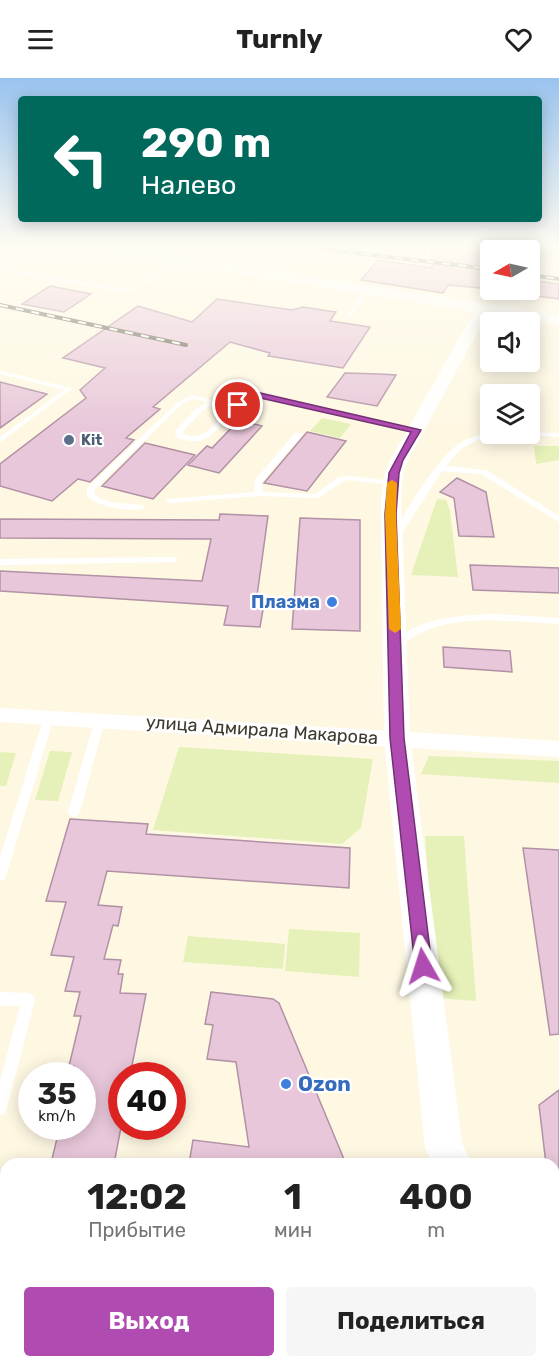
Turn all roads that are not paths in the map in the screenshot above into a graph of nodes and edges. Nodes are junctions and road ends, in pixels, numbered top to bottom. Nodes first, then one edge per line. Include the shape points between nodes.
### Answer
1 (354, 308) edge
2 (478, 308) edge
3 (483, 309) junction
4 (349, 315) dead end
5 (559, 320) edge
6 (0, 372) edge
7 (213, 401) junction
8 (238, 405) junction
9 (416, 430) junction
10 (299, 434) dead end
11 (559, 435) edge
12 (0, 440) edge
13 (440, 468) junction
14 (392, 483) junction
15 (258, 494) junction
16 (169, 501) dead end
17 (141, 507) dead end
18 (559, 520) edge
19 (392, 542) junction
20 (174, 560) dead end
21 (0, 562) edge
22 (559, 621) edge
23 (396, 644) junction
24 (0, 715) edge
25 (49, 717) junction
26 (100, 719) junction
27 (397, 738) junction
28 (559, 749) edge
29 (74, 812) dead end
30 (0, 876) edge
31 (0, 999) edge
32 (0, 1108) edge
33 (450, 1158) edge

1 - 4 lane
2 - 3 main road
3 - 5 main road
3 - 9 street
6 - 12 lane via 69,389
7 - 8 lane
7 - 8 lane via 179,435 202,439
7 - 17 lane via 192,397 180,403 90,490 98,501
8 - 9 lane via 246,396 256,394
9 - 14 street via 399,460
10 - 15 lane via 258,482
11 - 13 lane via 482,437 458,448
13 - 18 lane via 483,472
13 - 19 lane
14 - 15 lane via 350,478 342,479 318,496
14 - 19 street
15 - 16 lane
19 - 23 street
20 - 21 lane
22 - 23 lane via 450,621 429,626
23 - 27 street
24 - 25 street, улица Адмирала Макарова
25 - 26 street, улица Адмирала Макарова
25 - 30 lane
26 - 27 street, улица Адмирала Макарова
26 - 29 lane
27 - 28 street, улица Адмирала Макарова
27 - 33 street via 444,1148
31 - 32 lane via 28,1000

